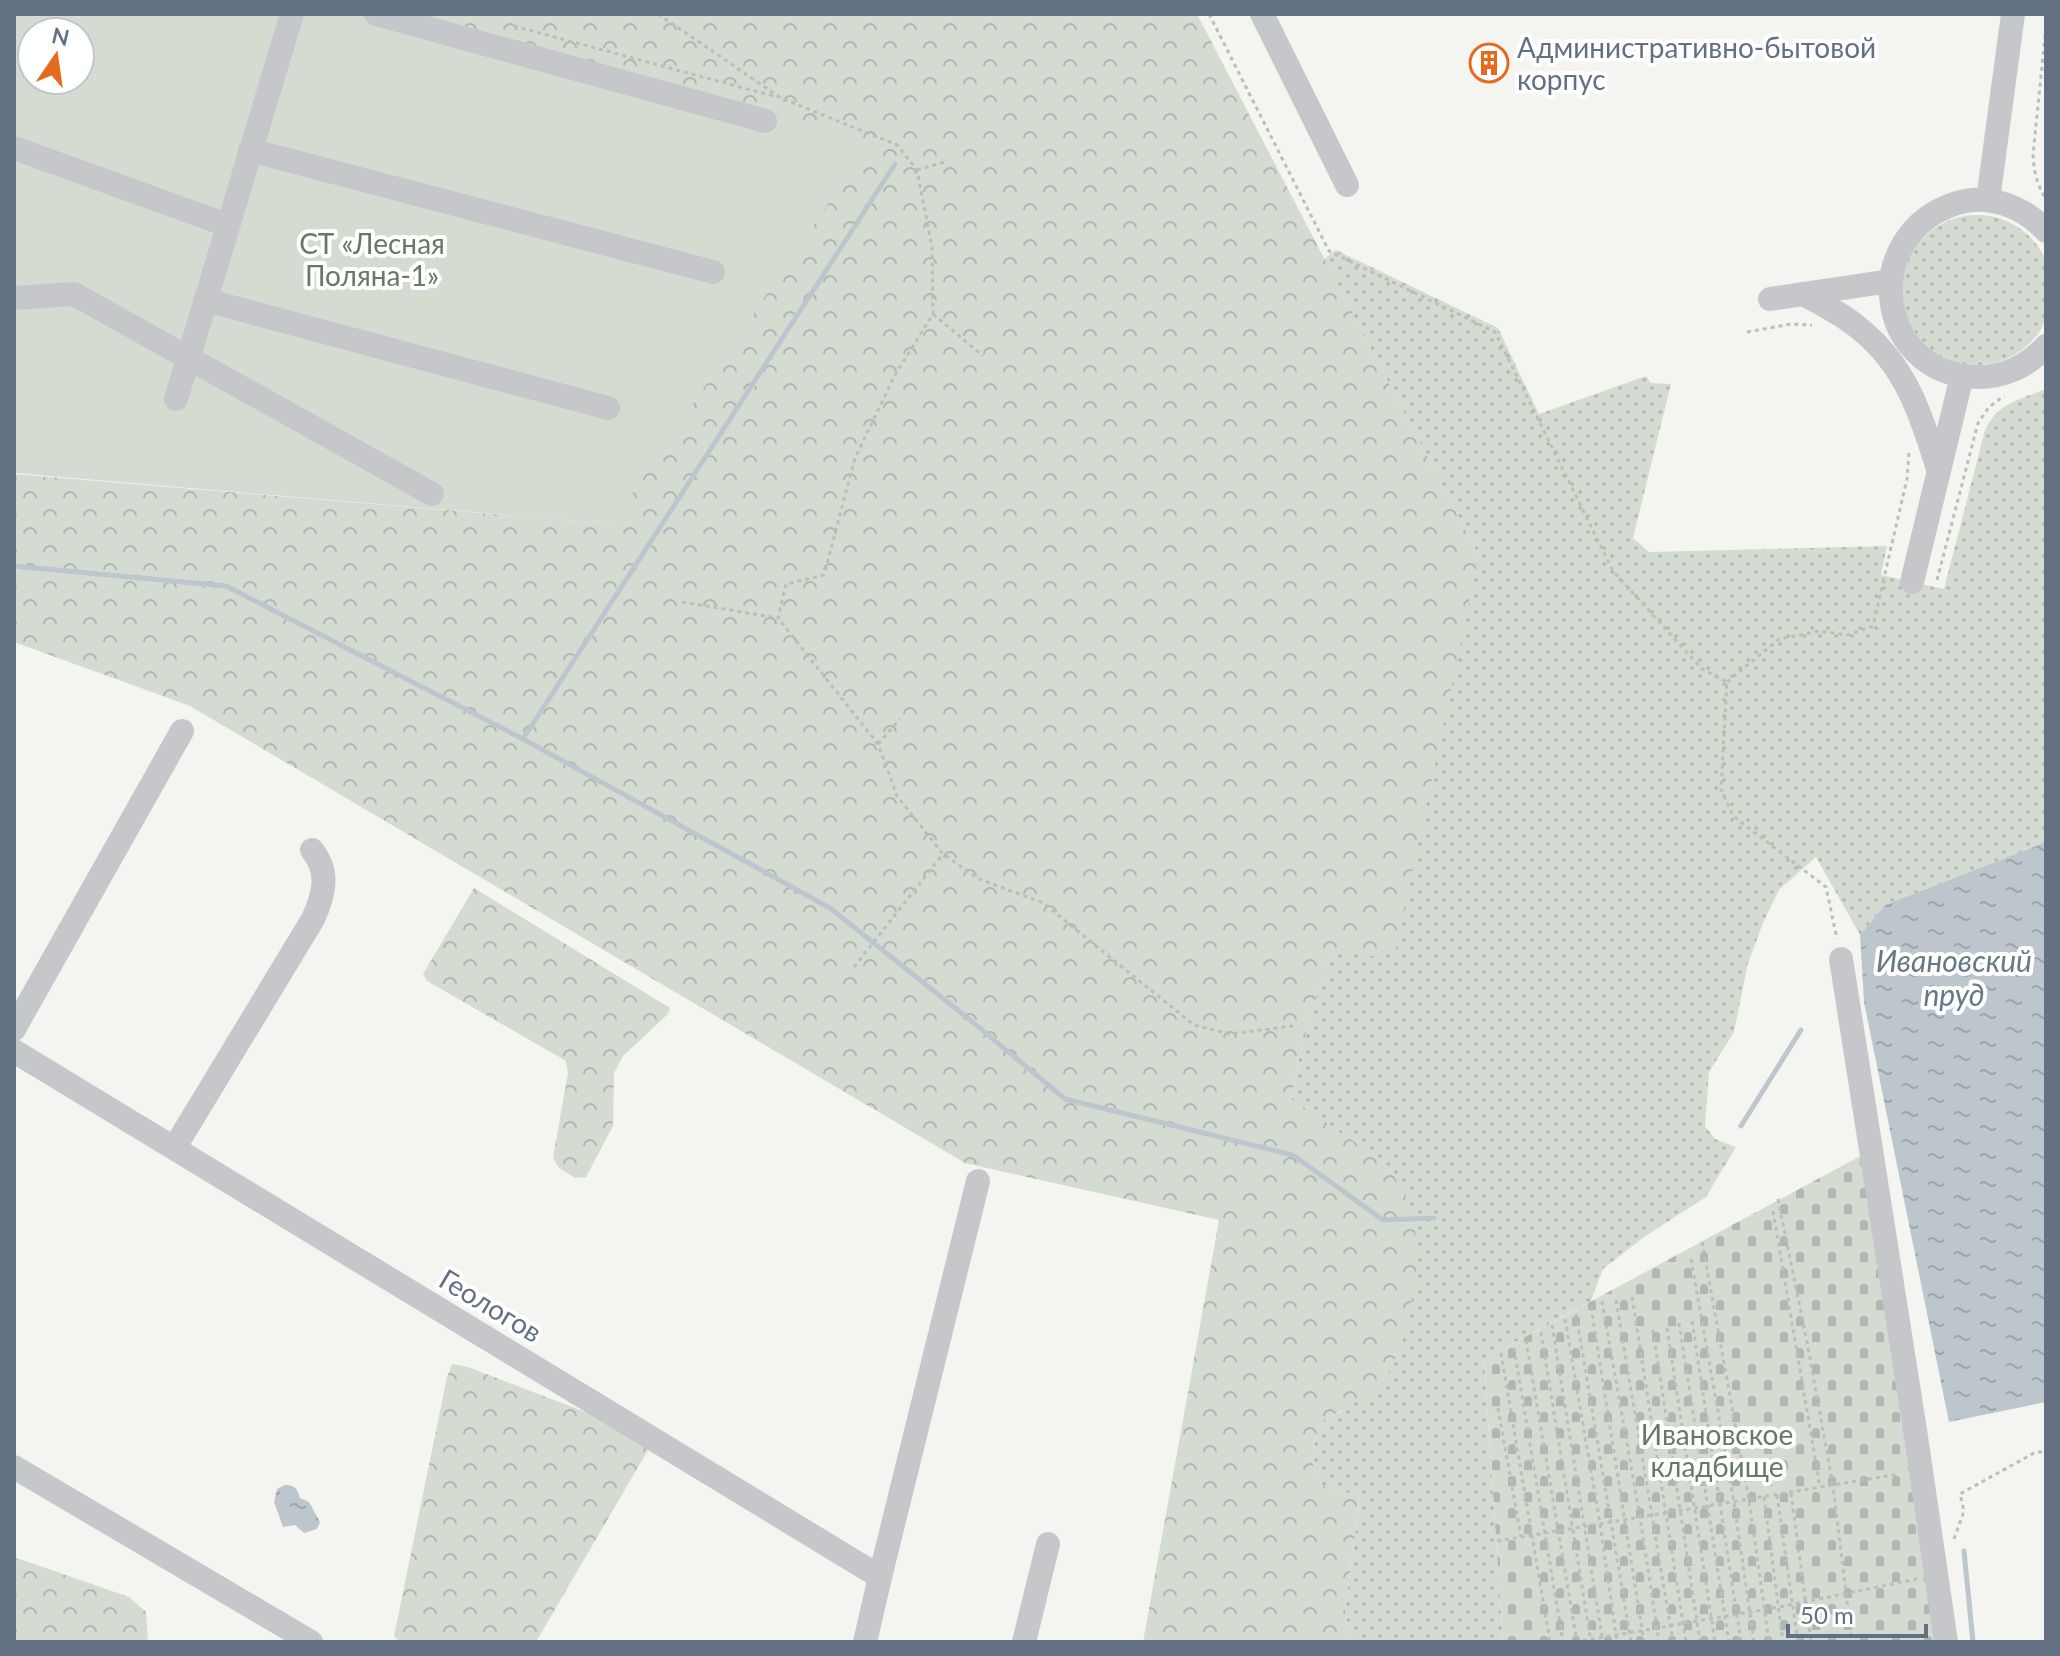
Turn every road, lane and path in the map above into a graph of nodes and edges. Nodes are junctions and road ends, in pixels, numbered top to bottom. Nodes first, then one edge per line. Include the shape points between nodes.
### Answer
1 (292, 14) edge
2 (376, 14) edge
3 (658, 14) edge
4 (1209, 14) edge
5 (1262, 14) edge
6 (2013, 14) edge
7 (514, 26) dead end
8 (2046, 27) edge
9 (781, 98) junction
10 (765, 121) dead end
11 (14, 148) edge
12 (250, 150) junction
13 (945, 162) dead end
14 (917, 170) junction
15 (1347, 185) dead end
16 (2046, 199) edge
17 (1988, 200) junction
18 (227, 225) junction
19 (2046, 231) edge
20 (713, 272) dead end
21 (1890, 281) junction
22 (1803, 294) junction
23 (14, 298) edge
24 (1770, 299) dead end
25 (205, 300) junction
26 (933, 314) junction
27 (1820, 326) dead end
28 (1747, 332) dead end
29 (2046, 346) edge
30 (983, 356) dead end
31 (188, 358) junction
32 (1962, 376) junction
33 (2007, 395) dead end
34 (176, 399) dead end
35 (608, 408) dead end
36 (1909, 448) dead end
37 (1938, 469) junction
38 (432, 494) dead end
39 (1937, 580) dead end
40 (1883, 582) junction
41 (1912, 582) joint
42 (682, 602) dead end
43 (778, 618) junction
44 (1727, 682) junction
45 (900, 719) dead end
46 (182, 731) dead end
47 (878, 744) junction
48 (312, 850) dead end
49 (943, 854) junction
50 (1841, 959) joint
51 (854, 967) dead end
52 (1293, 1026) dead end
53 (14, 1029) edge
54 (14, 1051) edge
55 (175, 1147) junction
56 (978, 1181) dead end
57 (1778, 1199) dead end
58 (1773, 1211) dead end
59 (1702, 1242) dead end
60 (1691, 1259) dead end
61 (1632, 1297) dead end
62 (1616, 1300) dead end
63 (1602, 1301) dead end
64 (1591, 1307) dead end
65 (1576, 1314) dead end
66 (1565, 1319) dead end
67 (1692, 1321) dead end
68 (1679, 1323) dead end
69 (1552, 1325) dead end
70 (1667, 1328) dead end
71 (1653, 1330) dead end
72 (1541, 1332) dead end
73 (1526, 1340) dead end
74 (1514, 1348) dead end
75 (1501, 1353) dead end
76 (1498, 1408) dead end
77 (2046, 1451) edge
78 (14, 1467) edge
79 (1901, 1474) dead end
80 (1833, 1486) junction
81 (1820, 1488) junction
82 (1791, 1493) junction
83 (1777, 1495) junction
84 (1764, 1497) junction
85 (1749, 1500) junction
86 (1734, 1502) junction
87 (1720, 1504) junction
88 (1708, 1506) junction
89 (1694, 1509) junction
90 (1681, 1511) junction
91 (1666, 1513) junction
92 (1652, 1516) junction
93 (1640, 1517) junction
94 (1626, 1520) junction
95 (1612, 1522) junction
96 (1600, 1524) junction
97 (1585, 1527) junction
98 (1572, 1529) junction
99 (1559, 1531) junction
100 (1546, 1533) junction
101 (1532, 1535) junction
102 (1521, 1537) junction
103 (1497, 1541) dead end
104 (1048, 1544) dead end
105 (1951, 1547) dead end
106 (880, 1577) junction
107 (1918, 1578) dead end
108 (1846, 1594) junction
109 (1806, 1602) junction
110 (1793, 1604) junction
111 (1779, 1607) junction
112 (1765, 1609) junction
113 (1751, 1611) junction
114 (1737, 1614) junction
115 (1726, 1616) junction
116 (1712, 1618) junction
117 (1697, 1620) junction
118 (1683, 1623) junction
119 (1670, 1625) junction
120 (1656, 1627) junction
121 (1643, 1629) junction
122 (1630, 1631) junction
123 (1616, 1634) junction
124 (1603, 1639) edge
125 (1591, 1640) edge
126 (311, 1642) edge
127 (865, 1642) edge
128 (1024, 1642) edge
129 (1550, 1642) edge
130 (1563, 1642) edge
131 (1576, 1642) edge
132 (1617, 1642) edge
133 (1631, 1642) edge
134 (1644, 1642) edge
135 (1659, 1642) edge
136 (1673, 1642) edge
137 (1686, 1642) edge
138 (1700, 1642) edge
139 (1715, 1642) edge
140 (1729, 1642) edge
141 (1741, 1642) edge
142 (1754, 1642) edge
143 (1769, 1642) edge
144 (1783, 1642) edge
145 (1798, 1642) edge
146 (1811, 1642) edge
147 (1852, 1642) edge
148 (1946, 1642) edge

1 - 12 street
2 - 10 street
3 - 9 path
4 - 44 path via 1329,251 1495,332 1613,571 1702,669
5 - 15 street
6 - 17 street
7 - 9 path
8 - 16 path via 2033,155
9 - 14 path via 897,145
11 - 18 street
12 - 18 street
12 - 20 street
13 - 14 path
14 - 26 path via 932,247
17 - 19 street via 2014,207
17 - 21 street via 1965,201 1922,220 1895,258
18 - 25 street
21 - 22 street
21 - 32 street via 1897,324 1908,342 1923,358
22 - 24 street
22 - 37 street via 1859,327 1881,350 1911,392
23 - 31 street via 74,294
25 - 31 street
25 - 35 street
26 - 30 path
26 - 43 path via 895,375 855,458 824,575 786,584
27 - 28 path via 1791,324
29 - 32 street via 2013,371
31 - 34 street
31 - 38 street
32 - 37 street
33 - 39 path via 1978,423
36 - 40 path
37 - 41 street
40 - 41 path
40 - 44 path via 1873,626 1848,635 1819,631 1779,639
42 - 43 path
43 - 47 path
44 - 50 path via 1721,789 1733,816 1826,887
45 - 47 path
46 - 53 street
47 - 49 path via 897,796
48 - 55 street via 320,860 323,898
49 - 51 path
49 - 52 path via 979,879 1043,903 1194,1025 1230,1034
50 - 148 street
54 - 55 street, Геологов
55 - 106 street, Геологов
56 - 106 street
57 - 80 path
58 - 81 path
59 - 85 path
60 - 86 path
61 - 91 path
62 - 92 path
63 - 93 path
64 - 94 path
65 - 95 path
66 - 96 path
67 - 87 path
68 - 88 path
69 - 97 path
70 - 89 path
71 - 90 path
72 - 98 path
73 - 99 path
74 - 100 path
75 - 101 path
76 - 102 path
77 - 105 path via 1960,1494 1964,1511
78 - 126 street
79 - 80 path
80 - 81 path
80 - 108 path
81 - 82 path
82 - 83 path
82 - 109 path
83 - 84 path
83 - 110 path
84 - 85 path
84 - 111 path
85 - 86 path
85 - 112 path
86 - 87 path
86 - 113 path
87 - 88 path
87 - 114 path
88 - 89 path
88 - 115 path
89 - 90 path
89 - 116 path
90 - 91 path
90 - 117 path
91 - 92 path
91 - 118 path
92 - 93 path
92 - 119 path
93 - 94 path
93 - 120 path
94 - 95 path
94 - 121 path
95 - 96 path
95 - 122 path
96 - 97 path
96 - 123 path
97 - 98 path
97 - 124 path
98 - 99 path
98 - 125 path
99 - 100 path
99 - 131 path
100 - 101 path
100 - 130 path
101 - 102 path
101 - 129 path
102 - 103 path
104 - 128 street
106 - 127 street
107 - 108 path
108 - 109 path
108 - 147 path
109 - 110 path
109 - 146 path
110 - 111 path
110 - 145 path
111 - 112 path
111 - 144 path
112 - 113 path
112 - 143 path
113 - 114 path
113 - 142 path
114 - 115 path
114 - 141 path
115 - 116 path
115 - 140 path
116 - 117 path
116 - 139 path
117 - 118 path
117 - 138 path
118 - 119 path
118 - 137 path
119 - 120 path
119 - 136 path
120 - 121 path
120 - 135 path
121 - 122 path
121 - 134 path
122 - 123 path
122 - 133 path
123 - 124 path
123 - 132 path
124 - 125 path
125 - 131 path

